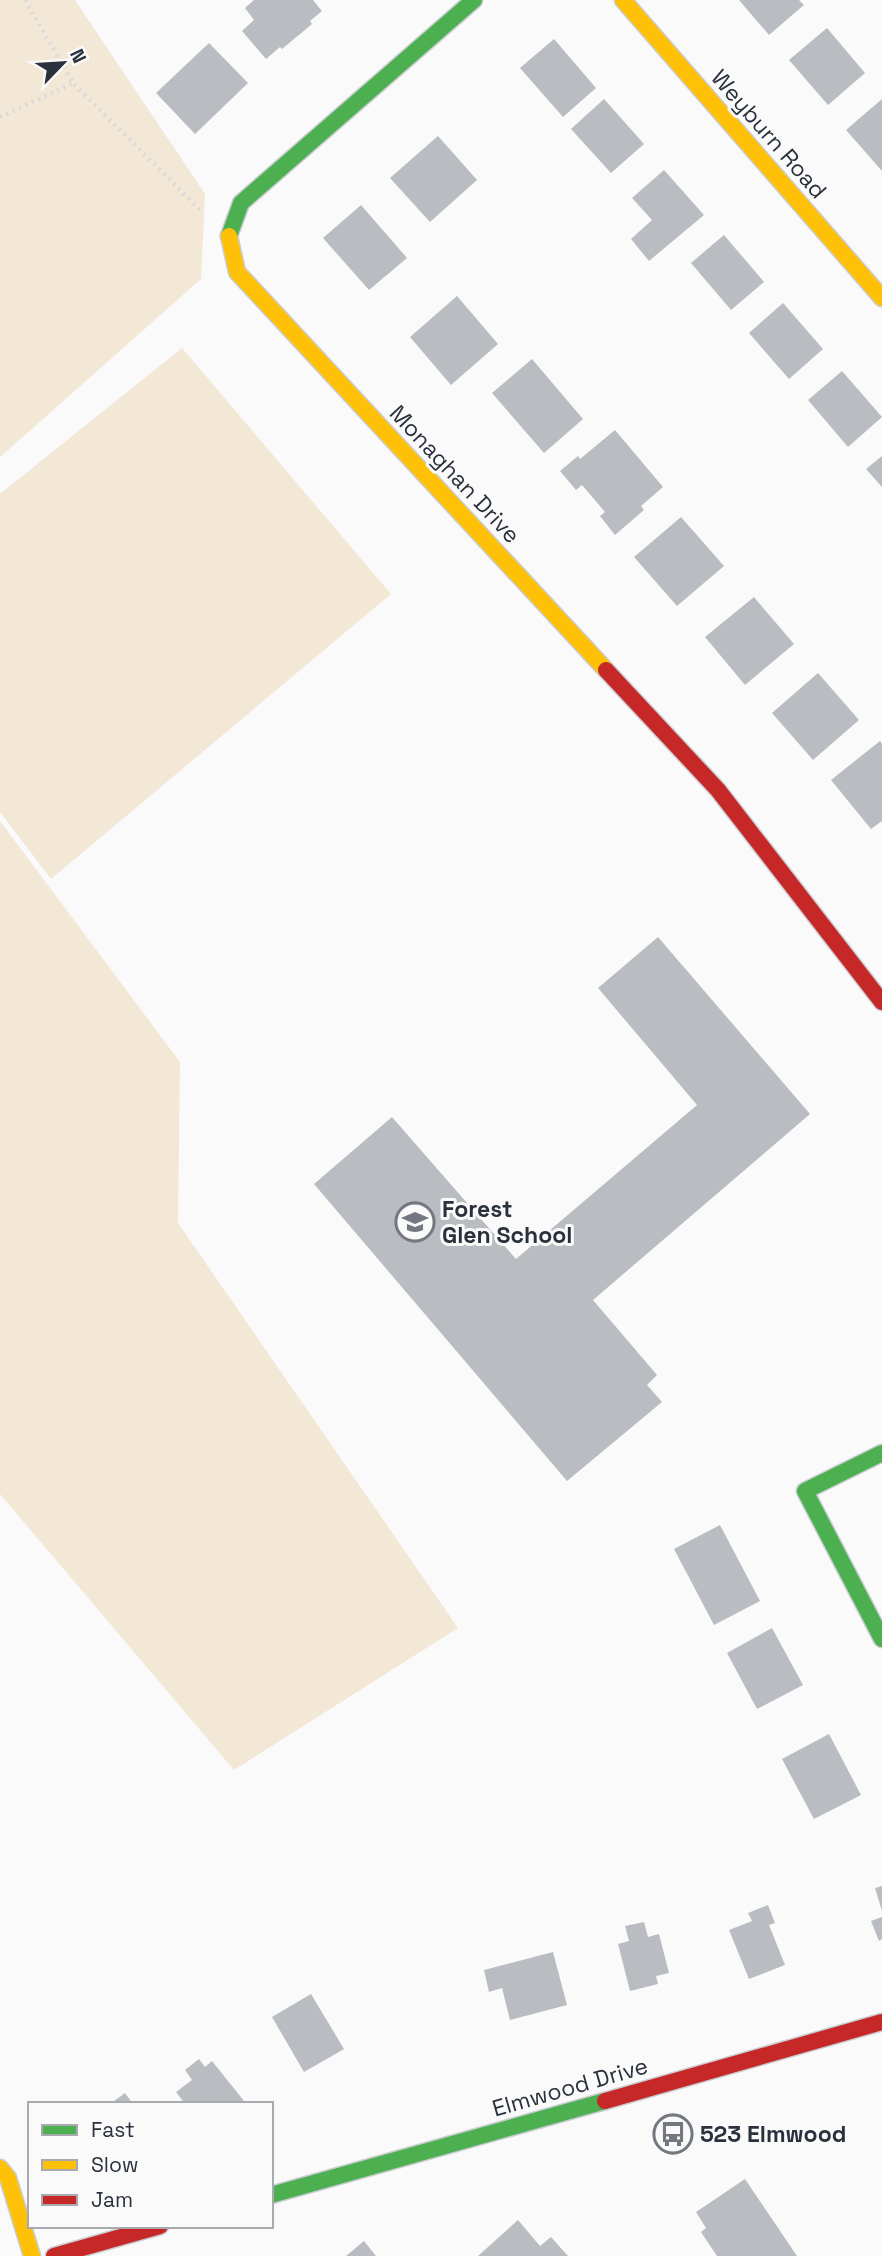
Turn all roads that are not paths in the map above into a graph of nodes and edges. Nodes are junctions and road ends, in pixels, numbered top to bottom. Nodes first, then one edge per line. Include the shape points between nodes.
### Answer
1 (474, 0) edge
2 (622, 0) edge
3 (882, 298) edge
4 (882, 1002) edge
5 (882, 1453) edge
6 (882, 1639) edge
7 (882, 2022) edge
8 (0, 2168) edge
9 (273, 2194) edge
10 (153, 2228) edge
11 (32, 2256) edge
12 (54, 2256) edge

1 - 4 street, Monaghan Drive via 241,203 228,238 237,272 718,790
2 - 3 street, Weyburn Road
5 - 6 street via 805,1491
7 - 9 street, Elmwood Drive
8 - 11 street via 8,2178
10 - 12 street

